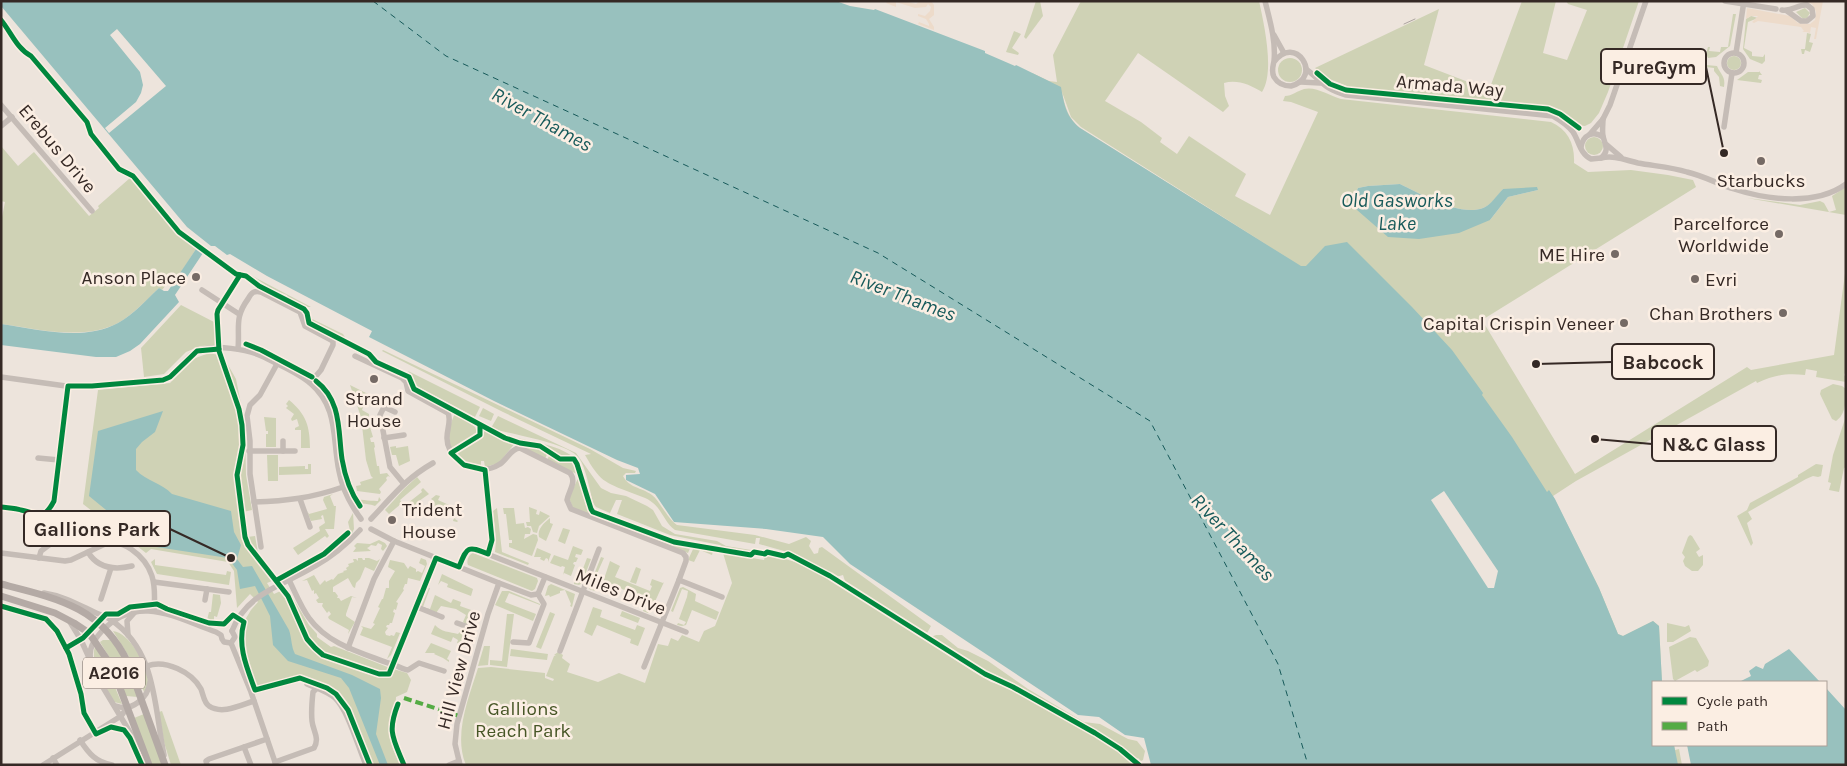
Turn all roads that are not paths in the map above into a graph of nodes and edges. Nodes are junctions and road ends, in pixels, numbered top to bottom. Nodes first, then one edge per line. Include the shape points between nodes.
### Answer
1 (1265, 1) edge
2 (1646, 1) edge
3 (1725, 1) edge
4 (1743, 3) edge
5 (1782, 10) dead end
6 (1273, 33) junction
7 (1284, 53) junction
8 (1736, 53) junction
9 (1274, 62) junction
10 (1306, 69) junction
11 (1732, 73) junction
12 (1301, 82) junction
13 (1320, 83) junction
14 (1, 104) edge
15 (12, 117) junction
16 (1603, 119) junction
17 (1, 126) edge
18 (1724, 127) dead end
19 (1572, 131) junction
20 (1589, 134) junction
21 (1603, 137) junction
22 (1607, 145) junction
23 (1581, 147) junction
24 (1601, 158) junction
25 (1621, 158) junction
26 (1846, 184) edge
27 (92, 211) dead end
28 (202, 290) dead end
29 (239, 314) junction
30 (238, 349) junction
31 (355, 356) dead end
32 (277, 364) junction
33 (1, 377) edge
34 (310, 383) junction
35 (68, 386) junction
36 (395, 412) dead end
37 (55, 422) dead end
38 (64, 423) junction
39 (404, 434) dead end
40 (384, 438) junction
41 (283, 441) dead end
42 (283, 451) junction
43 (296, 451) dead end
44 (250, 452) junction
45 (38, 458) dead end
46 (59, 460) junction
47 (433, 463) dead end
48 (404, 484) junction
49 (343, 487) junction
50 (487, 490) dead end
51 (300, 499) junction
52 (254, 502) junction
53 (1, 507) edge
54 (361, 519) junction
55 (371, 519) junction
56 (76, 520) dead end
57 (310, 527) dead end
58 (371, 529) junction
59 (360, 530) junction
60 (394, 541) junction
61 (261, 547) dead end
62 (599, 549) dead end
63 (88, 552) junction
64 (1, 554) edge
65 (488, 554) junction
66 (39, 558) junction
67 (436, 558) junction
68 (132, 566) dead end
69 (459, 567) junction
70 (111, 568) junction
71 (545, 577) junction
72 (289, 580) junction
73 (679, 580) junction
74 (154, 582) junction
75 (499, 583) junction
76 (1, 584) edge
77 (207, 588) junction
78 (28, 591) junction
79 (229, 592) dead end
80 (582, 592) junction
81 (538, 594) junction
82 (1, 596) edge
83 (722, 597) dead end
84 (101, 599) dead end
85 (205, 600) dead end
86 (417, 607) junction
87 (154, 610) junction
88 (137, 611) junction
89 (442, 617) dead end
90 (65, 618) junction
91 (113, 621) junction
92 (457, 623) dead end
93 (662, 623) junction
94 (105, 628) junction
95 (232, 631) junction
96 (483, 632) junction
97 (686, 632) dead end
98 (126, 633) junction
99 (221, 635) junction
100 (115, 640) junction
101 (94, 641) junction
102 (513, 642) dead end
103 (231, 643) junction
104 (348, 648) junction
105 (560, 651) dead end
106 (91, 662) junction
107 (394, 663) junction
108 (147, 666) junction
109 (644, 667) dead end
110 (444, 671) dead end
111 (150, 675) junction
112 (307, 684) dead end
113 (317, 688) junction
114 (121, 692) junction
115 (142, 699) junction
116 (254, 701) junction
117 (116, 706) junction
118 (127, 708) junction
119 (121, 716) junction
120 (267, 739) junction
121 (80, 740) junction
122 (244, 747) junction
123 (53, 758) junction
124 (275, 763) edge
125 (459, 763) edge
126 (43, 765) edge
127 (57, 765) edge
128 (112, 765) edge
129 (148, 765) edge
130 (166, 765) edge
131 (207, 765) edge
132 (251, 765) edge
133 (366, 765) edge
134 (448, 765) edge

1 - 6 street, Armada Way
2 - 16 street
3 - 4 street
4 - 5 street
4 - 8 street
6 - 7 street, Armada Way
6 - 9 street, Armada Way
7 - 9 street
7 - 10 street, Armada Way via 1300,56
8 - 11 street via 1728,55 1724,62 1727,71
8 - 11 street via 1742,56 1744,65
9 - 12 street, Armada Way via 1273,74 1279,83 1291,86
10 - 12 street
10 - 13 street, Armada Way
11 - 18 street
12 - 13 street, Armada Way
13 - 19 street, Armada Way via 1346,95 1547,115 1560,120
14 - 15 street, Erebus Drive
15 - 17 street
15 - 27 street, Erebus Drive
16 - 20 street
16 - 21 street
19 - 20 street, Armada Way
19 - 23 street, Armada Way
20 - 21 street, Armada Way
20 - 23 street
21 - 22 street
22 - 24 street
22 - 25 street
23 - 24 street, Armada Way via 1588,158
24 - 25 street
25 - 26 street via 1687,172 1740,191 1788,198 1811,199
28 - 29 street
29 - 30 street
29 - 34 street via 251,294 258,291 300,312 305,326 333,341 321,370
30 - 32 street
30 - 35 street via 197,351 166,379
31 - 73 street via 402,378 408,390 448,413 448,445 455,458 464,465 486,470 499,465 518,448 570,473 574,483 567,500 571,509 683,553 686,561
32 - 34 street
32 - 44 street via 247,411
33 - 35 street
34 - 49 street via 326,403 332,417
35 - 38 street
36 - 40 street via 384,407 380,415
37 - 38 street
38 - 46 street
39 - 40 street
40 - 48 street via 390,467
41 - 42 street
42 - 43 street
42 - 44 street
44 - 52 street
45 - 46 street
46 - 53 street via 54,501 45,513 32,514
47 - 48 street
48 - 55 street
49 - 51 street
49 - 54 street
50 - 65 street via 492,540
51 - 52 street
51 - 57 street
52 - 61 street via 263,538
54 - 55 street
54 - 59 street via 358,523
55 - 58 street
56 - 66 street via 73,527 41,551
58 - 59 street
58 - 60 street
59 - 72 street via 327,559
60 - 67 street
60 - 104 street via 374,579
62 - 80 street
63 - 66 street via 64,561
63 - 70 street via 95,562
63 - 74 street via 111,543 122,544 148,564
64 - 66 street
65 - 69 street, Miles Drive via 468,548
65 - 71 street, Miles Drive
67 - 69 street
67 - 86 street
68 - 70 street via 118,570
69 - 75 street
70 - 84 street
71 - 80 street, Miles Drive
71 - 81 street, Miles Drive
72 - 95 street via 252,601
72 - 104 street via 307,616 332,640
73 - 83 street
73 - 93 street
74 - 77 street
74 - 87 street
75 - 81 street via 531,595
75 - 96 street, Hill View Drive
76 - 78 main road, A2016
77 - 79 street
77 - 85 street
78 - 91 street, A2016 via 67,598
78 - 94 main road, A2016 via 71,605
80 - 93 street, Miles Drive
80 - 105 street
81 - 102 street via 544,604 529,643
82 - 90 main road, A2016
86 - 89 street
86 - 107 street
87 - 88 street
87 - 99 street
88 - 91 street
88 - 98 street via 127,622
90 - 101 main road, A2016 via 89,633
90 - 106 street, A2016 via 73,626
91 - 94 street
91 - 98 street
92 - 96 street
93 - 97 street, Miles Drive
93 - 109 street
94 - 98 street
94 - 100 main road, A2016
94 - 101 street
95 - 99 street via 225,630
95 - 103 street via 235,637
96 - 125 street, Hill View Drive via 457,724 455,744
98 - 108 street
99 - 103 street via 224,642
100 - 101 street, A2016 via 102,636
100 - 115 main road, A2016
101 - 106 street via 90,649
101 - 114 main road, A2016 via 106,657
103 - 116 street
104 - 107 street
106 - 117 street
107 - 110 street via 408,670 421,663
108 - 111 street
108 - 116 street via 156,664 184,672 201,689 210,707 227,710
111 - 115 street via 150,688
111 - 130 street, A2016
112 - 113 street
113 - 124 street via 313,692 312,721 316,745
113 - 133 street via 335,698 343,709
114 - 115 street, A2016 via 130,700
114 - 118 main road, A2016
115 - 118 street
115 - 130 main road, A2016
116 - 120 street
117 - 118 street
117 - 119 street
118 - 119 street
118 - 129 main road, A2016
119 - 121 street
119 - 129 street, A2016
120 - 122 street
120 - 124 street
121 - 123 street
121 - 128 street via 96,760
122 - 131 street via 209,758
122 - 132 street
123 - 126 street
123 - 127 street
125 - 134 street

